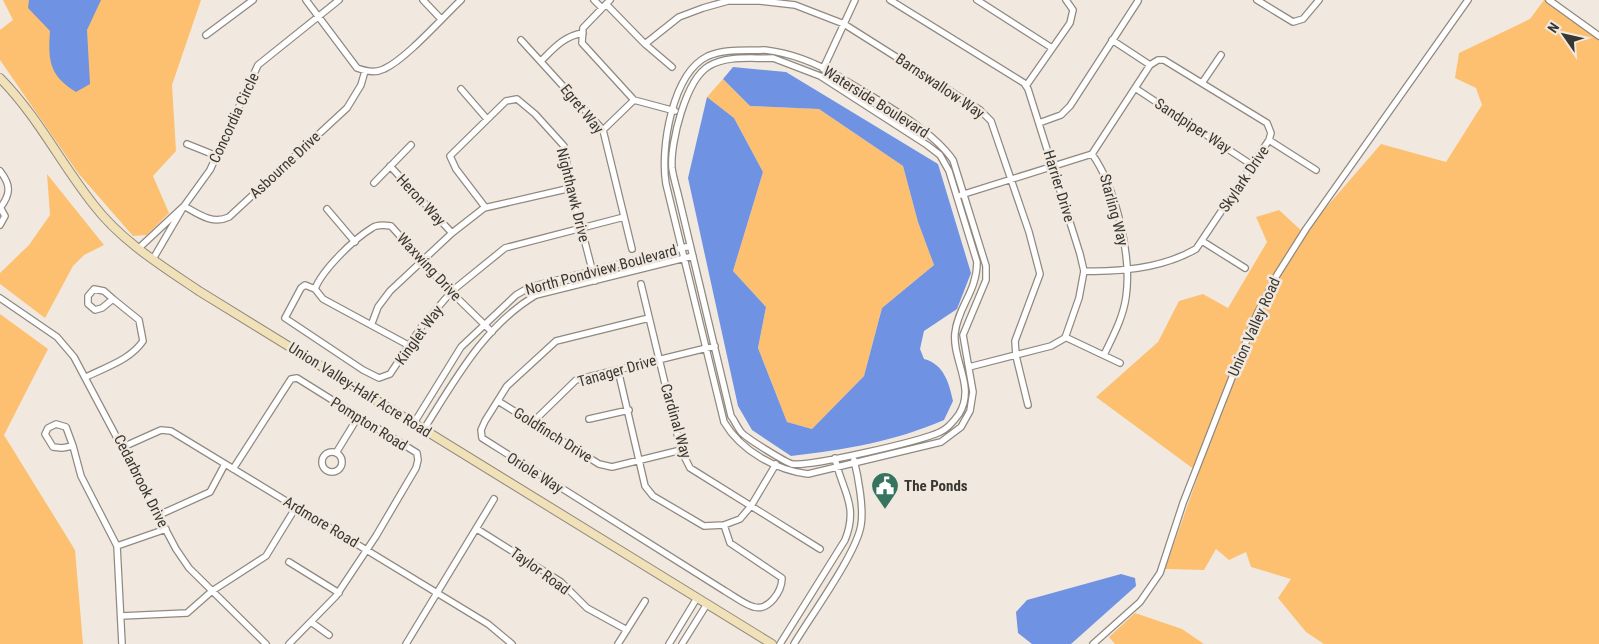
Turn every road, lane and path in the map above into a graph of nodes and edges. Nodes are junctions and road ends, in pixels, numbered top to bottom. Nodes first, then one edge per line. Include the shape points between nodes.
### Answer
1 (252, 0) edge
2 (306, 0) edge
3 (339, 0) edge
4 (423, 0) edge
5 (461, 0) edge
6 (594, 0) edge
7 (855, 0) edge
8 (890, 0) edge
9 (977, 0) edge
10 (1066, 0) edge
11 (1257, 0) edge
12 (1319, 0) edge
13 (1468, 0) edge
14 (1549, 0) edge
15 (1138, 1) edge
16 (606, 4) edge
17 (318, 16) junction
18 (441, 18) junction
19 (844, 24) junction
20 (583, 33) junction
21 (206, 34) dead end
22 (1599, 36) edge
23 (521, 40) dead end
24 (1112, 40) junction
25 (645, 44) junction
26 (1052, 48) junction
27 (1221, 55) dead end
28 (541, 61) junction
29 (1150, 65) junction
30 (672, 67) dead end
31 (824, 68) junction
32 (365, 71) junction
33 (820, 76) junction
34 (0, 78) edge
35 (1202, 83) junction
36 (1026, 86) junction
37 (1135, 88) junction
38 (460, 90) dead end
39 (634, 100) junction
40 (673, 110) junction
41 (682, 113) junction
42 (488, 119) junction
43 (1039, 123) junction
44 (603, 130) junction
45 (1269, 140) junction
46 (187, 144) dead end
47 (411, 145) dead end
48 (1092, 154) junction
49 (217, 156) junction
50 (1252, 165) junction
51 (390, 166) junction
52 (1054, 166) junction
53 (1316, 170) dead end
54 (0, 171) edge
55 (1012, 181) junction
56 (374, 183) dead end
57 (571, 188) junction
58 (965, 194) junction
59 (956, 197) junction
60 (184, 206) junction
61 (0, 207) edge
62 (485, 208) junction
63 (327, 209) dead end
64 (624, 217) junction
65 (0, 225) edge
66 (581, 227) junction
67 (452, 233) junction
68 (1202, 241) junction
69 (355, 242) junction
70 (690, 246) junction
71 (138, 248) junction
72 (681, 248) junction
73 (632, 249) dead end
74 (693, 256) junction
75 (153, 259) junction
76 (683, 259) junction
77 (423, 261) junction
78 (1245, 268) dead end
79 (1126, 269) junction
80 (1084, 271) junction
81 (592, 272) junction
82 (595, 281) junction
83 (641, 284) dead end
84 (315, 289) junction
85 (452, 291) junction
86 (0, 298) edge
87 (113, 299) junction
88 (649, 318) junction
89 (372, 324) junction
90 (484, 324) junction
91 (492, 332) junction
92 (1065, 337) junction
93 (408, 345) junction
94 (715, 346) junction
95 (706, 348) junction
96 (1104, 355) junction
97 (1016, 356) junction
98 (659, 359) junction
99 (1120, 363) dead end
100 (970, 367) junction
101 (618, 370) junction
102 (962, 370) junction
103 (86, 377) junction
104 (436, 388) junction
105 (446, 395) junction
106 (498, 401) junction
107 (1028, 405) dead end
108 (628, 410) junction
109 (358, 417) junction
110 (589, 419) dead end
111 (533, 422) junction
112 (414, 423) junction
113 (424, 429) junction
114 (74, 446) junction
115 (123, 447) junction
116 (681, 450) junction
117 (336, 453) dead end
118 (852, 455) junction
119 (835, 458) junction
120 (780, 459) junction
121 (640, 461) junction
122 (225, 464) junction
123 (855, 464) junction
124 (775, 466) junction
125 (837, 468) junction
126 (233, 469) junction
127 (494, 499) dead end
128 (751, 506) junction
129 (296, 507) junction
130 (159, 515) junction
131 (724, 526) junction
132 (166, 529) junction
133 (477, 529) junction
134 (118, 546) junction
135 (820, 549) dead end
136 (366, 550) junction
137 (289, 562) dead end
138 (212, 591) junction
139 (339, 592) junction
140 (438, 593) junction
141 (697, 598) junction
142 (645, 601) dead end
143 (707, 604) junction
144 (121, 616) junction
145 (311, 622) junction
146 (627, 630) junction
147 (329, 635) dead end
148 (504, 642) edge
149 (122, 644) edge
150 (266, 644) edge
151 (289, 644) edge
152 (406, 644) edge
153 (512, 644) edge
154 (618, 644) edge
155 (669, 644) edge
156 (682, 644) edge
157 (772, 644) edge
158 (780, 644) edge
159 (794, 644) edge
160 (1093, 644) edge

1 - 21 street
2 - 17 street
3 - 17 street, Concordia Circle
4 - 18 street
5 - 18 street
6 - 16 street
7 - 19 street
8 - 36 street
9 - 26 street
10 - 26 street via 1073,10 1070,23
11 - 12 street via 1293,22 1303,19
13 - 160 street, Union Valley Road via 1277,275 1257,314 1183,503 1160,573 1140,602
14 - 22 street
15 - 24 street
16 - 20 street via 583,28
16 - 25 street
17 - 32 street via 357,68
17 - 49 street, Concordia Circle via 258,65
18 - 32 street via 398,60 383,70
19 - 25 street, Barnswallow Way via 795,5 728,1 679,17
19 - 31 street
19 - 55 street, Barnswallow Way via 980,110 991,121
20 - 28 street via 570,35
20 - 39 street via 582,43
23 - 28 street, Egret Way
24 - 29 street
24 - 43 street via 1070,106 1061,115
25 - 30 street
26 - 36 street
27 - 35 street
28 - 44 street, Egret Way
29 - 35 street, Skylark Drive via 1164,60
29 - 37 street
31 - 33 street
31 - 40 street, Waterside Boulevard via 784,52 720,52 707,57 687,75
31 - 58 street, Waterside Boulevard via 944,148 953,160
32 - 60 street, Asbourne Drive via 361,85 346,108 229,217 221,221 211,220
33 - 41 street, Waterside Boulevard via 773,58 726,59 699,73
33 - 59 street, Waterside Boulevard via 940,155
34 - 71 street, Union Valley-Half Acre Road via 41,126 94,206
35 - 45 street, Skylark Drive via 1267,123 1271,132
36 - 43 street, Harrier Drive
37 - 48 street
37 - 50 street, Sandpiper Way
38 - 42 street
39 - 40 street
39 - 44 street
40 - 41 street
40 - 72 street, Waterside Boulevard via 664,169
41 - 70 street, Waterside Boulevard via 672,168
42 - 57 street, Nighthawk Drive via 506,101 516,99 522,102 564,146
42 - 62 street, Nighthawk Drive via 450,156
43 - 52 street, Harrier Drive
44 - 64 street, Egret Way
45 - 50 street, Skylark Drive
45 - 53 street
46 - 49 street
47 - 51 street
48 - 52 street
48 - 79 street, Starling Way via 1104,171 1125,242
49 - 60 street, Concordia Circle
50 - 68 street, Skylark Drive
51 - 56 street
51 - 67 street, Heron Way
52 - 55 street
52 - 80 street, Harrier Drive
54 - 61 street via 9,185 9,197
55 - 58 street
55 - 97 street, Barnswallow Way via 1040,274 1015,341
57 - 62 street
57 - 66 street, Nighthawk Drive
58 - 59 street
58 - 100 street, Waterside Boulevard via 986,266 986,280 963,335
59 - 102 street, Waterside Boulevard via 977,262 974,288 955,333 955,349
60 - 71 street, Concordia Circle
60 - 75 street, Concordia Circle
61 - 65 street via 5,216
62 - 67 street
63 - 69 street
64 - 66 street, Kinglet Way
64 - 73 street, Egret Way
66 - 81 street, Nighthawk Drive
66 - 85 street, Kinglet Way via 505,248
67 - 77 street
68 - 78 street
68 - 79 street, Skylark Drive via 1196,250 1186,255
69 - 77 street, Waxwing Drive via 373,227 391,226
69 - 84 street, Waxwing Drive via 327,268
70 - 72 street, North Pondview Boulevard
70 - 74 street, Waterside Boulevard
71 - 75 street, Union Valley-Half Acre Road
72 - 76 street, Waterside Boulevard
72 - 81 street, North Pondview Boulevard
74 - 76 street, North Pondview Boulevard
74 - 94 street, Waterside Boulevard
75 - 112 street, Union Valley-Half Acre Road via 199,291
76 - 82 street, North Pondview Boulevard
76 - 95 street, Waterside Boulevard
77 - 85 street, Waxwing Drive
77 - 89 street via 390,291 378,307
79 - 80 street, Skylark Drive
79 - 96 street, Starling Way via 1126,296 1120,321
80 - 92 street, Harrier Drive via 1080,298
81 - 82 street, Nighthawk Drive
81 - 90 street, North Pondview Boulevard via 530,287 516,295
82 - 91 street, North Pondview Boulevard via 536,295
83 - 88 street, Cardinal Way
84 - 89 street via 323,299
84 - 93 street, Kinglet Way via 305,285 301,288 285,318 347,360 379,378 390,374
85 - 90 street, Waxwing Drive
85 - 93 street, Kinglet Way
86 - 103 street, Cedarbrook Drive via 57,337
87 - 87 street via 104,291 94,289 88,296 88,304 94,310
87 - 103 street via 139,320 143,341 127,357
88 - 98 street, Cardinal Way
88 - 106 street, Oriole Way via 556,341 507,386
89 - 93 street
90 - 91 street, Waxwing Drive
90 - 104 street, North Pondview Boulevard via 461,347
91 - 105 street, North Pondview Boulevard via 471,354
92 - 96 street
92 - 97 street via 1052,346
94 - 95 street, Tanager Drive
94 - 120 street, Waterside Boulevard via 731,416 742,433
95 - 98 street, Tanager Drive
95 - 124 street, Waterside Boulevard via 720,407 731,433 740,443
96 - 99 street
97 - 100 street
97 - 107 street, Barnswallow Way
98 - 101 street, Tanager Drive
98 - 116 street, Cardinal Way
100 - 102 street
100 - 123 street, Waterside Boulevard via 973,392 970,411 961,427 941,442
101 - 108 street
101 - 111 street, Tanager Drive via 576,380
102 - 118 street, Waterside Boulevard via 964,398 960,412 941,432
103 - 115 street, Cedarbrook Drive
104 - 105 street
104 - 112 street, North Pondview Boulevard
105 - 113 street, North Pondview Boulevard
106 - 111 street, Goldfinch Drive
106 - 131 street, Oriole Way via 481,430 482,438 488,444 754,608 770,603 782,578 730,543
108 - 110 street
108 - 121 street
109 - 117 street
109 - 126 street, Pompton Road via 297,378 290,378
109 - 136 street, Pompton Road via 416,453 418,460
111 - 121 street, Goldfinch Drive via 600,464 612,467
112 - 113 street, Union Valley-Half Acre Road
113 - 141 street, Union Valley-Half Acre Road
114 - 114 street via 66,427 56,424 48,428 45,434 54,447
114 - 134 street via 81,476
115 - 122 street, Ardmore Road via 162,430 171,431
115 - 130 street, Cedarbrook Drive
116 - 121 street, Goldfinch Drive
116 - 128 street, Cardinal Way via 690,468
118 - 119 street, Waterside Boulevard
118 - 123 street
119 - 120 street, Waterside Boulevard via 805,464
119 - 125 street
120 - 124 street
121 - 131 street via 645,486 653,496 704,526
122 - 126 street, Ardmore Road
122 - 130 street via 210,492
123 - 125 street, Waterside Boulevard
123 - 159 street via 862,509 861,526 852,550
124 - 125 street, Waterside Boulevard via 808,474
124 - 128 street
125 - 158 street via 852,524
126 - 129 street, Ardmore Road
127 - 133 street
128 - 131 street via 740,519
128 - 135 street, Cardinal Way
129 - 136 street, Ardmore Road
129 - 138 street via 266,556
130 - 132 street, Cedarbrook Drive
132 - 134 street
132 - 138 street, Cedarbrook Drive via 189,568
133 - 140 street
133 - 146 street, Taylor Road via 561,582 587,608
134 - 144 street
136 - 139 street, Pompton Road
136 - 140 street, Ardmore Road
137 - 139 street
138 - 144 street via 187,613
138 - 150 street, Cedarbrook Drive
139 - 145 street, Pompton Road
140 - 148 street, Ardmore Road via 488,624
140 - 152 street
141 - 143 street, Union Valley-Half Acre Road
141 - 155 street
142 - 146 street
143 - 156 street
143 - 157 street, Union Valley-Half Acre Road
144 - 149 street
145 - 147 street
145 - 151 street, Pompton Road
146 - 154 street
148 - 153 street, Ardmore Road

